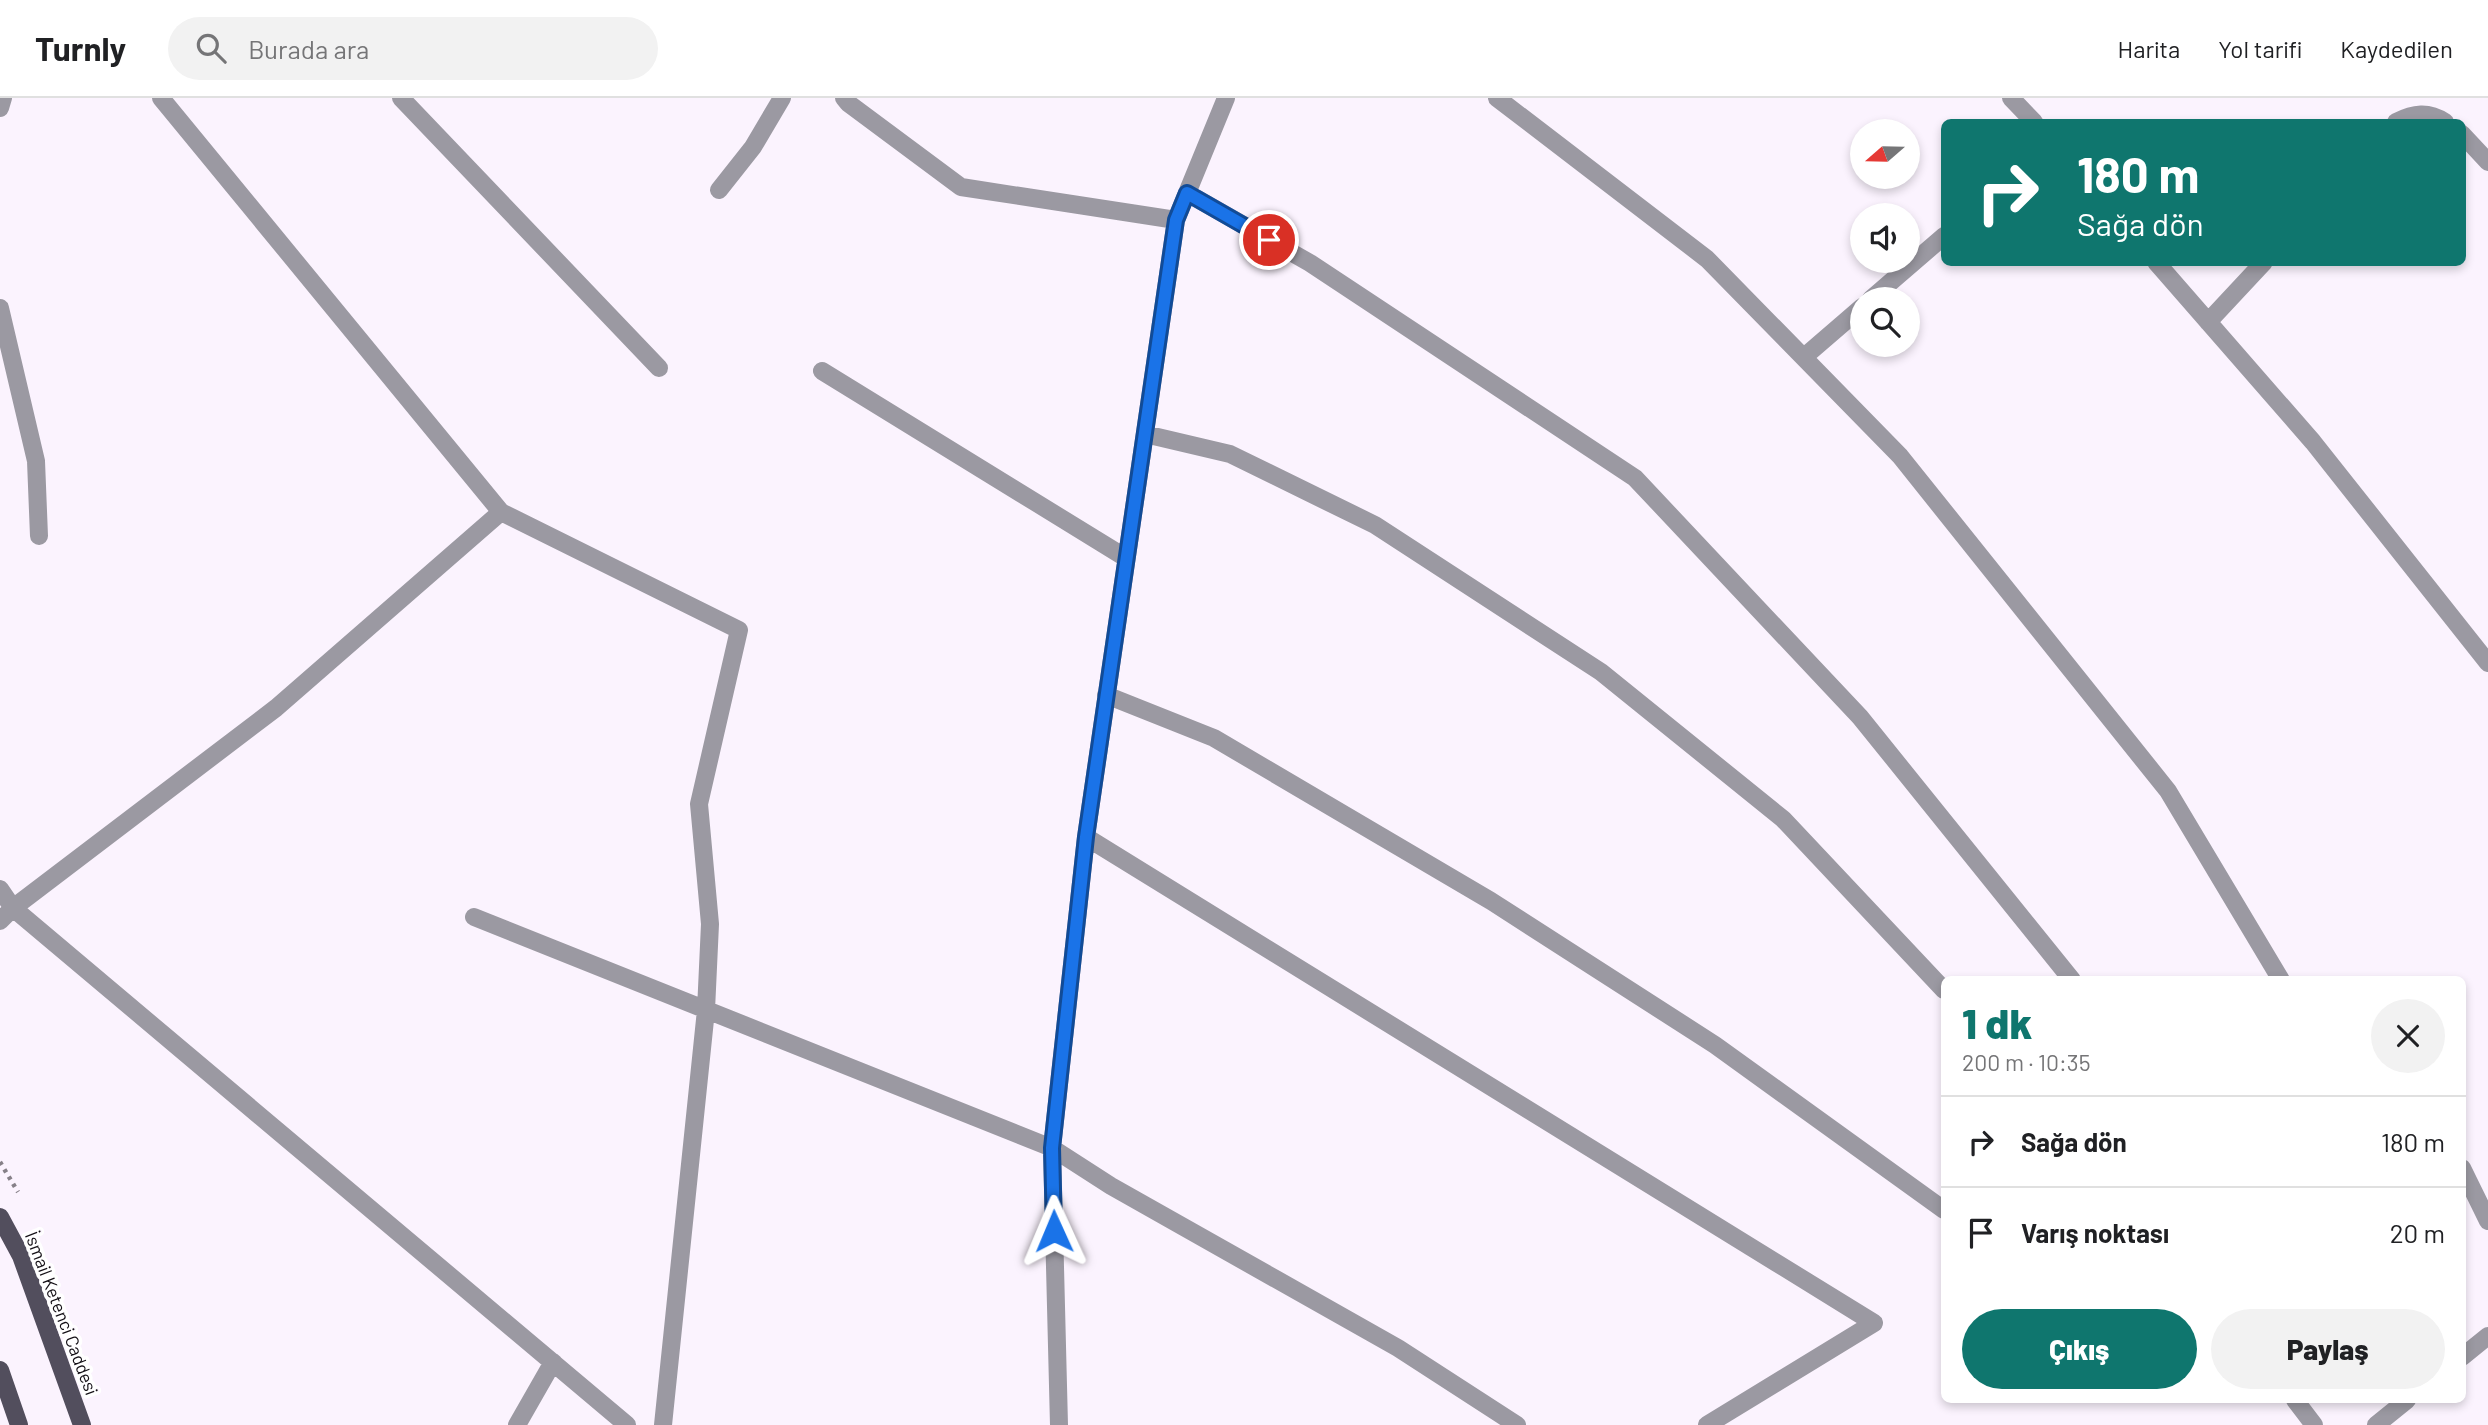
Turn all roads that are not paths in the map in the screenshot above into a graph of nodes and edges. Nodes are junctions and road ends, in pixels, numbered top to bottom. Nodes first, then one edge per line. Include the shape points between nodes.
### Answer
1 (4, 98) edge
2 (160, 98) edge
3 (401, 98) edge
4 (782, 98) edge
5 (844, 98) edge
6 (1226, 98) edge
7 (1497, 98) edge
8 (2011, 98) edge
9 (0, 108) edge
10 (2031, 119) edge
11 (2402, 119) edge
12 (2440, 119) edge
13 (2466, 138) edge
14 (2488, 162) edge
15 (719, 190) dead end
16 (1187, 193) junction
17 (1176, 220) junction
18 (1941, 239) edge
19 (2160, 266) edge
20 (2260, 266) edge
21 (1885, 287) edge
22 (0, 308) edge
23 (1850, 317) edge
24 (2208, 322) junction
25 (1804, 357) junction
26 (659, 368) dead end
27 (822, 371) dead end
28 (1145, 434) junction
29 (501, 512) junction
30 (39, 536) dead end
31 (1126, 558) junction
32 (2488, 663) edge
33 (1107, 695) junction
34 (1086, 837) junction
35 (0, 888) edge
36 (13, 908) junction
37 (474, 917) dead end
38 (0, 921) edge
39 (2069, 976) edge
40 (2279, 976) edge
41 (1941, 987) edge
42 (706, 1010) junction
43 (1052, 1148) junction
44 (2466, 1176) edge
45 (1941, 1208) edge
46 (0, 1217) edge
47 (2488, 1221) edge
48 (2488, 1336) edge
49 (2466, 1354) edge
50 (553, 1362) junction
51 (0, 1370) edge
52 (2297, 1403) edge
53 (2403, 1403) edge
54 (19, 1425) edge
55 (82, 1425) edge
56 (517, 1425) edge
57 (628, 1425) edge
58 (663, 1425) edge
59 (1059, 1425) edge
60 (1517, 1425) edge
61 (1707, 1425) edge
62 (2314, 1425) edge
63 (2376, 1425) edge

1 - 9 street
2 - 29 street
3 - 26 street
4 - 15 street via 753,147
5 - 17 street via 961,187
6 - 16 street
7 - 25 street via 1707,259
8 - 10 street
11 - 12 street via 2413,114
13 - 14 street
16 - 17 street
16 - 39 street via 1310,264 1635,478 1860,717
17 - 28 street
18 - 21 street
19 - 24 street
20 - 24 street
22 - 30 street via 36,461
23 - 25 street
24 - 32 street via 2313,442
25 - 40 street via 1900,456 2168,791
27 - 31 street
28 - 31 street
28 - 41 street via 1230,454 1376,525 1601,672 1783,819
29 - 36 street via 276,708
29 - 42 street via 740,630 699,804 710,924
31 - 33 street
33 - 34 street
33 - 45 street via 1213,738 1491,901 1715,1045
34 - 43 street
34 - 61 street via 1874,1323
35 - 36 street
36 - 38 street
36 - 50 street
37 - 42 street
42 - 43 street
42 - 58 street
43 - 59 street
43 - 60 street via 1398,1348
44 - 47 street
46 - 55 main road, İsmail Ketenci Caddesi via 20,1256
48 - 49 street
50 - 56 street
50 - 57 street
51 - 54 main road
52 - 62 street
53 - 63 street

